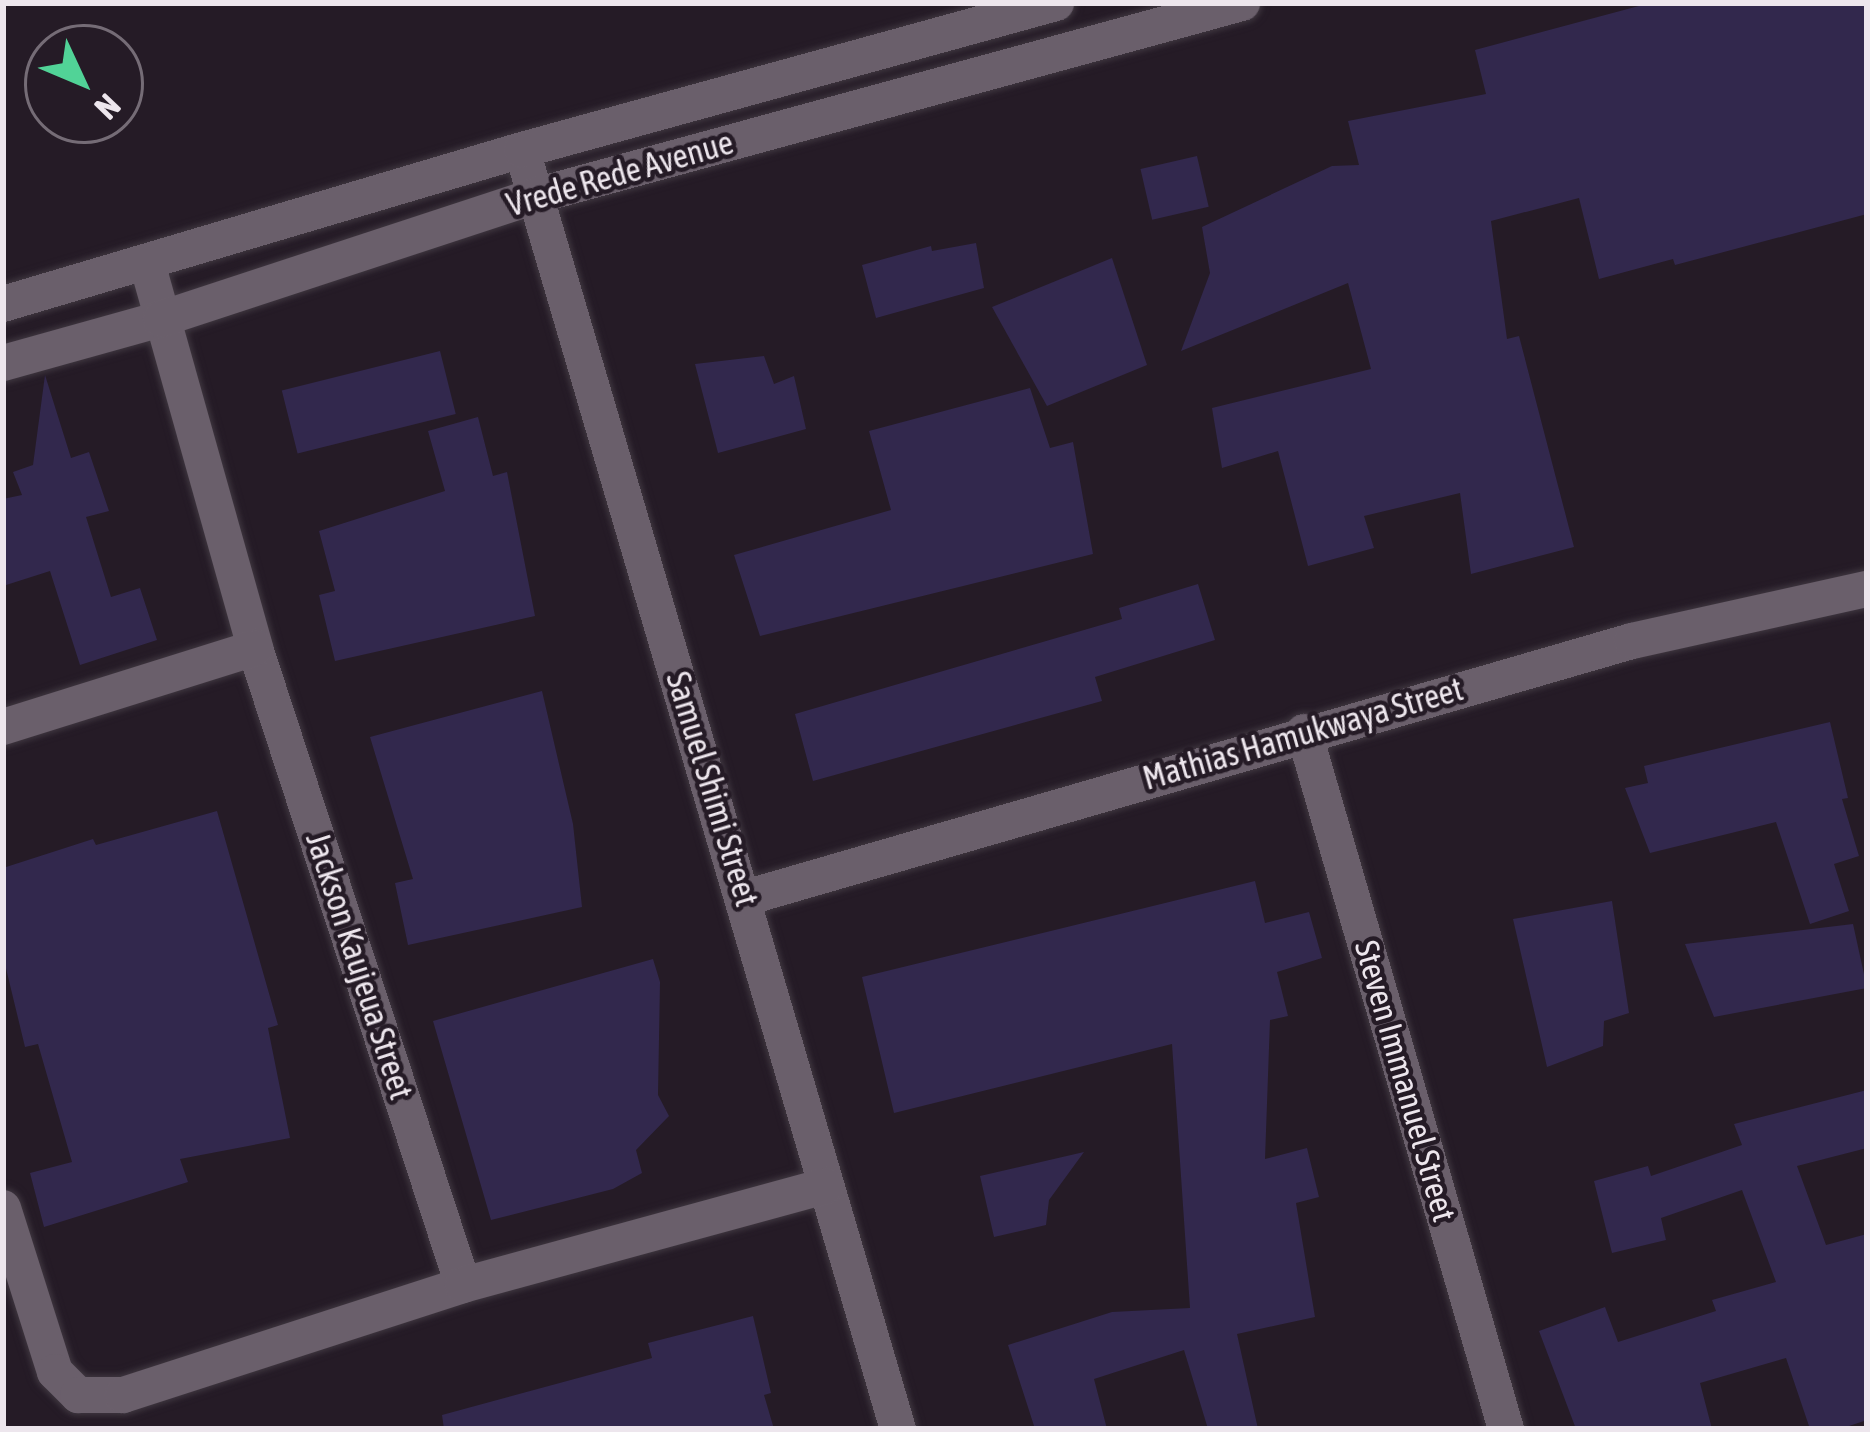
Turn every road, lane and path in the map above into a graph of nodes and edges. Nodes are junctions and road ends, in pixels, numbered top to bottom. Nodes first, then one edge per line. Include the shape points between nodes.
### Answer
1 (1242, 3) edge
2 (1048, 4) edge
3 (1055, 50) junction
4 (522, 150) junction
5 (535, 196) junction
6 (147, 263) junction
7 (3, 304) edge
8 (161, 319) junction
9 (3, 363) edge
10 (1867, 590) edge
11 (255, 647) junction
12 (3, 728) edge
13 (1304, 733) junction
14 (745, 898) junction
15 (826, 1186) junction
16 (3, 1208) edge
17 (463, 1286) junction
18 (898, 1429) edge
19 (1506, 1429) edge

1 - 3 street, Vrede Rede Avenue
2 - 3 street
2 - 4 street, Vrede Rede Avenue
3 - 5 street, Vrede Rede Avenue
4 - 5 street, Samuel Shimi Street
4 - 6 street, Vrede Rede Avenue
5 - 8 street, Vrede Rede Avenue
5 - 14 street, Samuel Shimi Street
6 - 7 street, Vrede Rede Avenue
6 - 8 street, Jackson Kaujeua Street
8 - 9 street, Vrede Rede Avenue
8 - 11 street, Jackson Kaujeua Street
10 - 13 street, Mathias Hamukwaya Street via 1632,641
11 - 12 street
11 - 17 street, Jackson Kaujeua Street
13 - 14 street, Mathias Hamukwaya Street
13 - 19 street, Steven Immanuel Street
14 - 15 street, Samuel Shimi Street
15 - 17 street
15 - 18 street, Samuel Shimi Street
16 - 17 street via 55,1372 78,1395 123,1395

